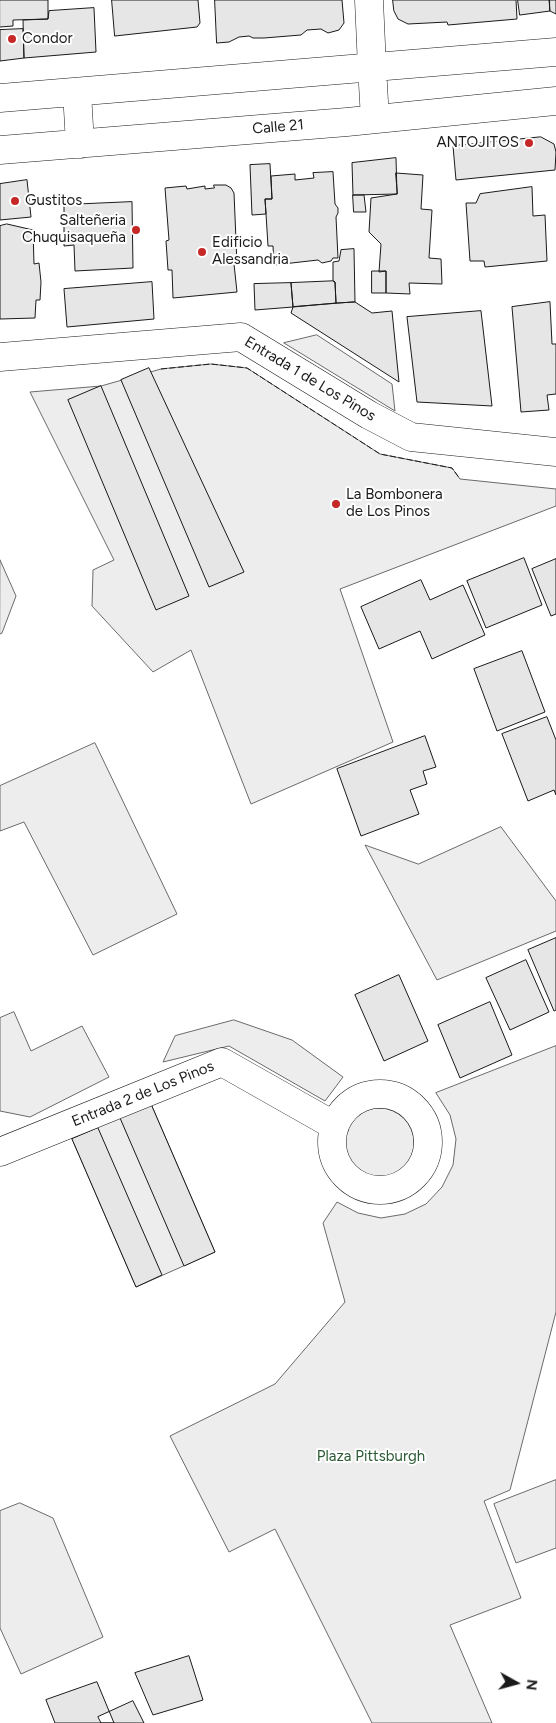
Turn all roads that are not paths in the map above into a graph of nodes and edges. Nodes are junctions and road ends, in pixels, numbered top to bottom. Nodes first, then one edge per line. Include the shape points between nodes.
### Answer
1 (370, 0) edge
2 (556, 52) edge
3 (372, 67) junction
4 (77, 92) junction
5 (0, 98) edge
6 (556, 101) edge
7 (375, 119) junction
8 (80, 144) junction
9 (0, 150) edge
10 (0, 357) edge
11 (556, 452) edge
12 (335, 1126) dead end
13 (0, 1152) edge

1 - 3 main road
2 - 3 main road
3 - 4 main road
3 - 7 main road
4 - 5 main road
4 - 8 main road
6 - 7 main road, Calle 21
7 - 8 main road, Calle 21
8 - 9 main road, Calle 21
10 - 11 main road, Entrada 1 de Los Pinos via 241,337 411,437
12 - 13 main road, Entrada 2 de Los Pinos via 222,1062

